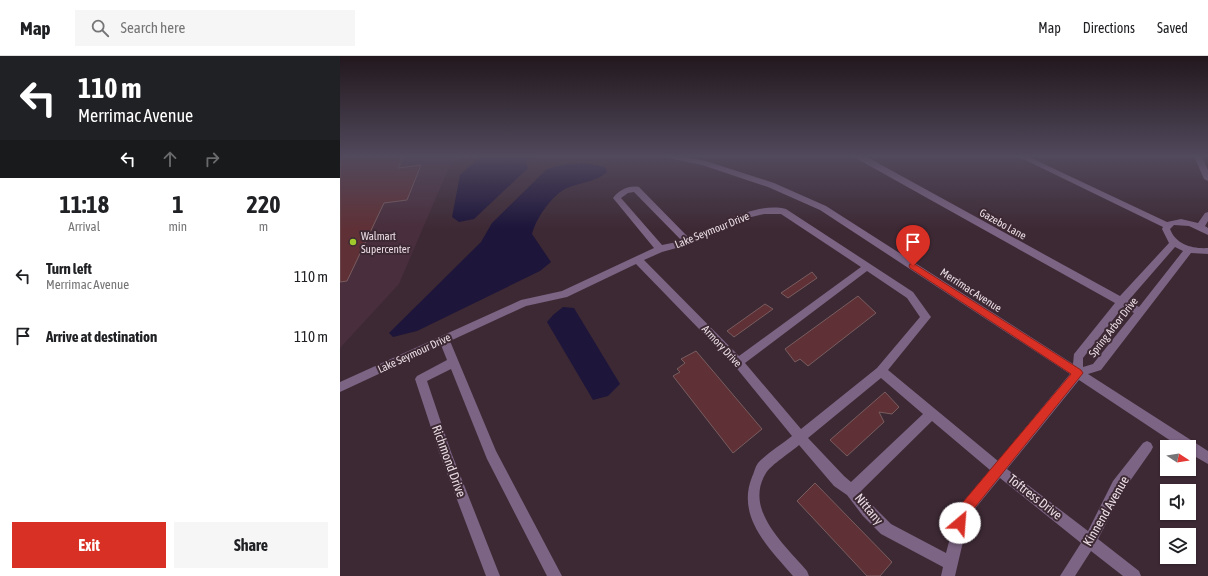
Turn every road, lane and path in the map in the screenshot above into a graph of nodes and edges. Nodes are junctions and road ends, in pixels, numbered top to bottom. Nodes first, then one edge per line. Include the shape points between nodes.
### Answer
1 (756, 180) edge
2 (905, 180) edge
3 (1074, 180) edge
4 (1208, 215) edge
5 (1167, 225) junction
6 (1200, 227) junction
7 (1208, 232) edge
8 (688, 242) junction
9 (1175, 242) junction
10 (660, 249) junction
11 (1189, 250) junction
12 (1208, 251) edge
13 (637, 260) junction
14 (868, 266) junction
15 (1121, 302) junction
16 (1140, 312) junction
17 (444, 339) junction
18 (453, 362) junction
19 (738, 362) junction
20 (881, 371) junction
21 (1078, 373) junction
22 (340, 388) edge
23 (932, 413) junction
24 (800, 438) junction
25 (1147, 447) dead end
26 (1208, 458) edge
27 (998, 468) junction
28 (852, 490) junction
29 (1090, 540) junction
30 (949, 570) edge
31 (493, 576) edge
32 (555, 576) edge
33 (802, 576) edge
34 (1067, 576) edge
35 (1134, 576) edge

1 - 21 street, Merrimac Avenue via 823,208
2 - 15 street, Gazebo Lane
3 - 5 street
4 - 6 street
5 - 6 street via 1184,222
5 - 9 street via 1167,233
6 - 7 street
8 - 10 street, Lake Seymour Drive
8 - 10 street via 636,189 618,195 617,198
8 - 14 street, Lake Seymour Drive via 744,216 764,211 783,211
9 - 11 street
9 - 15 street, Spring Arbor Drive
10 - 13 street, Lake Seymour Drive
11 - 12 street
11 - 16 street, Spring Arbor Drive
13 - 17 street, Lake Seymour Drive via 564,294 524,303
13 - 19 street, Armory Drive
14 - 19 street
14 - 20 street, Lake Seymour Drive via 910,295 926,317
15 - 16 street, Gazebo Lane
15 - 21 street, Spring Arbor Drive via 1078,357
16 - 21 street, Spring Arbor Drive via 1097,367
17 - 18 street
17 - 22 street, Lake Seymour Drive
18 - 31 street, Richmond Drive via 421,379 445,452
18 - 32 street via 491,455
19 - 24 street, Armory Drive
20 - 23 street, Toftress Drive
20 - 24 street, Lake Seymour Drive
21 - 26 street, Merrimac Avenue
21 - 27 street
23 - 27 street, Toftress Drive
23 - 28 street
24 - 28 street, Nittany via 839,481
24 - 33 street, Lake Seymour Drive via 762,468 755,483 753,498 761,527
25 - 29 street, Kinnend Avenue via 1118,486
27 - 29 street, Toftress Drive
27 - 30 street via 963,513
28 - 30 street, Nittany via 868,512 886,529
29 - 34 street, Kinnend Avenue
29 - 35 street, Toftress Drive

